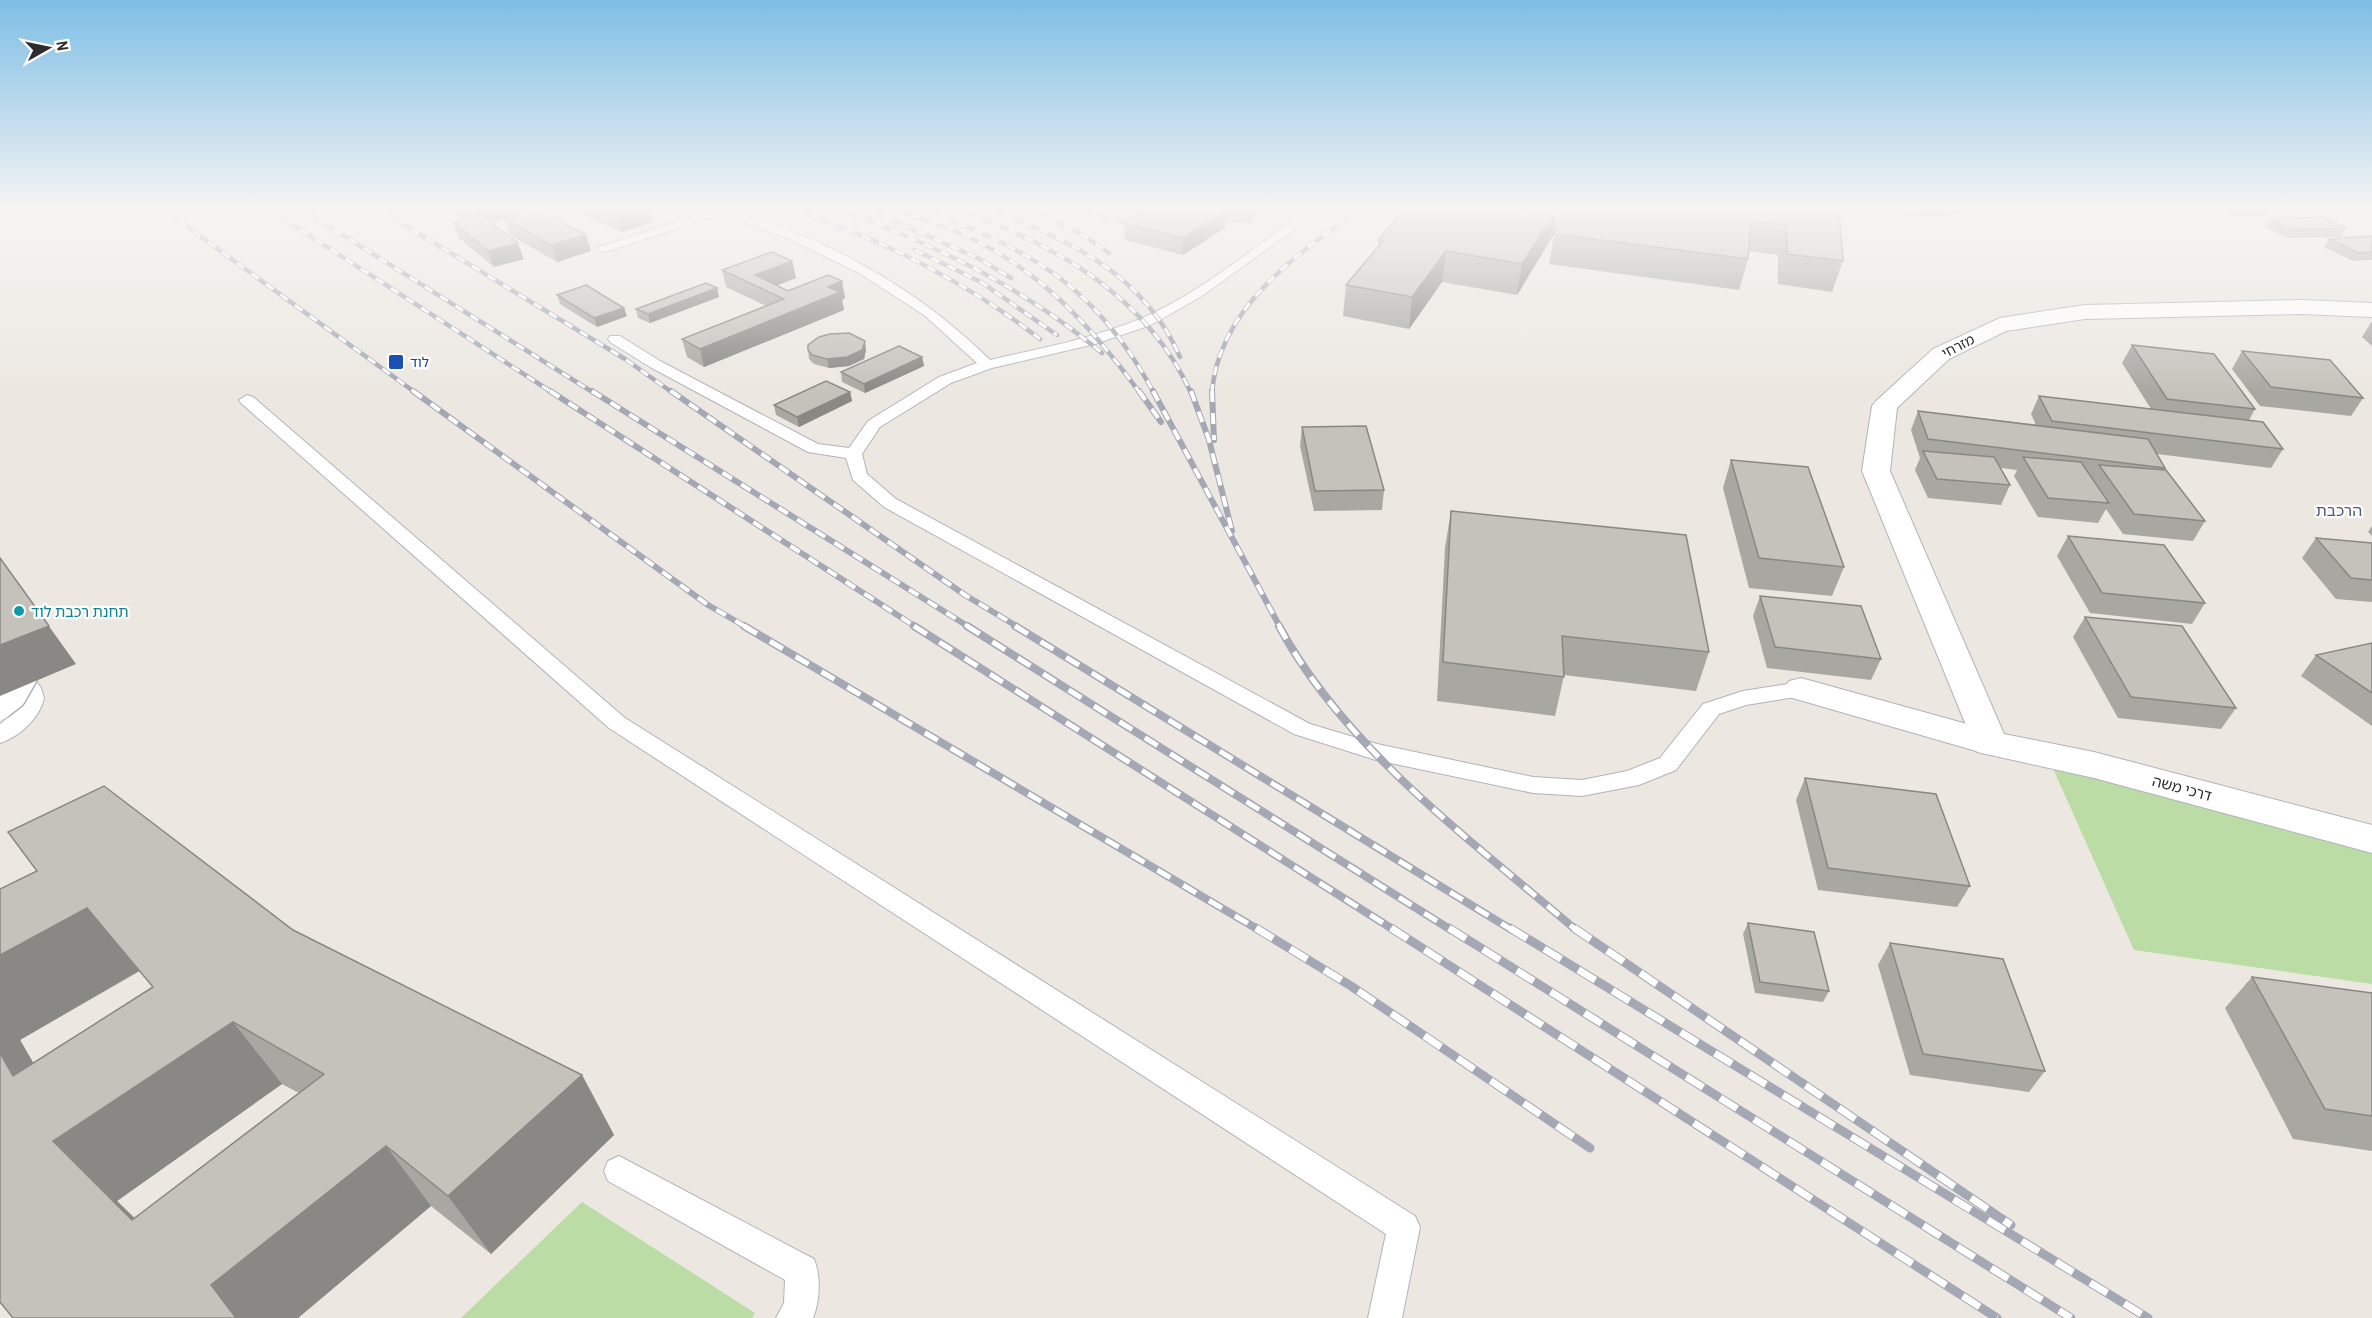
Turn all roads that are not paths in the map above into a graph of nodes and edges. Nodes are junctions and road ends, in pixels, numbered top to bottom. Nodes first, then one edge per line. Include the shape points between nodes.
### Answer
1 (863, 272) edge
2 (1227, 272) edge
3 (2372, 310) edge
4 (615, 339) dead end
5 (987, 364) junction
6 (247, 399) dead end
7 (853, 454) junction
8 (0, 622) edge
9 (0, 642) edge
10 (1801, 689) joint
11 (0, 708) edge
12 (0, 735) edge
13 (1990, 743) junction
14 (2372, 839) edge
15 (619, 1171) dead end
16 (794, 1318) edge
17 (1385, 1318) edge

1 - 5 lane via 890,285 959,335
2 - 5 lane via 1146,322 1090,341
3 - 13 street, מזרחי via 2302,307 2085,312 2000,325 1941,354 1885,406 1876,471
4 - 7 lane via 654,364 814,448
5 - 7 lane via 945,380 874,423
6 - 17 lane via 617,723 1404,1227 1387,1290
7 - 10 lane via 859,476 890,503 1302,729 1376,753 1533,785 1581,788 1631,779 1668,764 1711,709 1743,698
8 - 11 lane, bridge via 24,657 28,671 22,687
9 - 12 lane via 33,692 33,699 18,722
10 - 13 street, דרכי משה
13 - 14 street, דרכי משה via 2094,765
15 - 16 lane via 802,1271 800,1309

